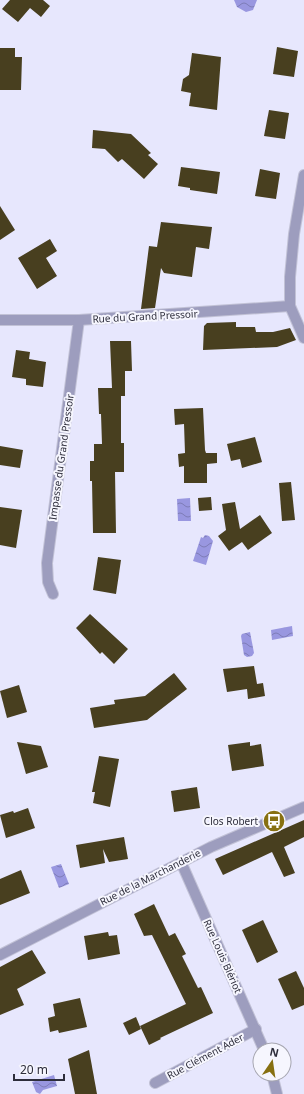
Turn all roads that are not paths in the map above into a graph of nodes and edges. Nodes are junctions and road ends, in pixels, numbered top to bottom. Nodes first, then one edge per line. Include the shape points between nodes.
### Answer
1 (304, 175) edge
2 (290, 306) junction
3 (0, 320) edge
4 (80, 320) junction
5 (304, 338) edge
6 (53, 594) dead end
7 (304, 807) edge
8 (181, 862) junction
9 (0, 955) edge
10 (256, 1029) junction
11 (261, 1042) edge
12 (155, 1083) dead end
13 (277, 1089) edge
14 (283, 1094) edge

1 - 2 street via 294,234
2 - 4 street, Rue du Grand Pressoir
2 - 5 street
3 - 4 street, Rue du Grand Pressoir
4 - 6 street, Impasse du Grand Pressoir via 47,563 48,582
7 - 8 street, Rue de la Marchanderie
8 - 9 street, Rue de la Marchanderie
8 - 10 street, Rue Louis Blériot
10 - 11 street, Rue Louis Blériot
10 - 12 street, Rue Clément Ader
13 - 14 street

